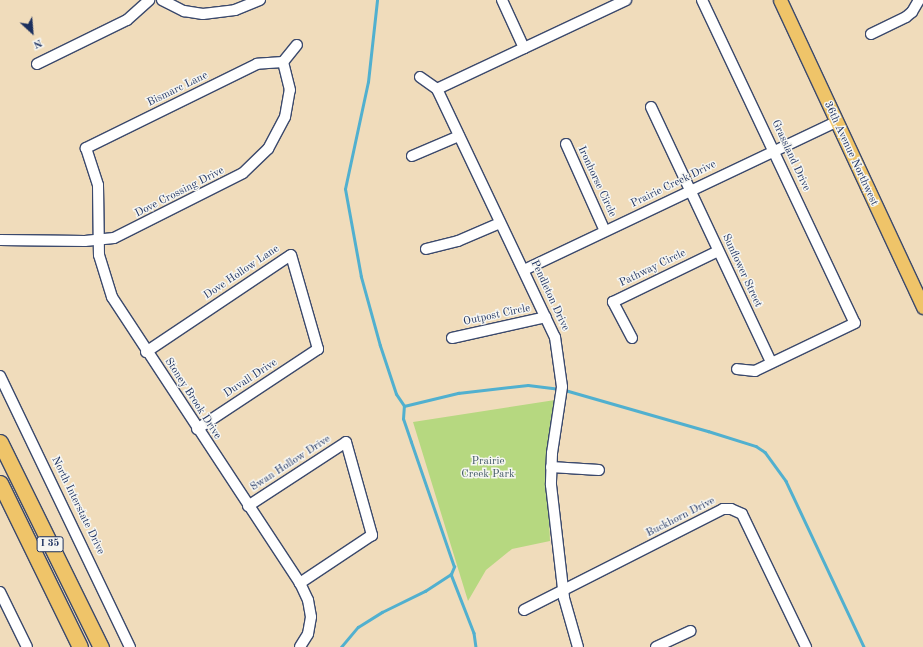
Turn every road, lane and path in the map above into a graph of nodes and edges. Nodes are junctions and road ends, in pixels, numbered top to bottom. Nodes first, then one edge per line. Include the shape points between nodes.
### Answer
1 (149, 0) edge
2 (162, 0) edge
3 (260, 0) edge
4 (502, 0) edge
5 (626, 0) edge
6 (702, 0) edge
7 (919, 0) edge
8 (784, 1) edge
9 (606, 4) edge
10 (871, 34) dead end
11 (297, 46) dead end
12 (524, 48) junction
13 (283, 62) junction
14 (36, 64) dead end
15 (420, 77) dead end
16 (437, 89) junction
17 (651, 107) dead end
18 (835, 122) junction
19 (459, 136) junction
20 (566, 144) dead end
21 (86, 148) joint
22 (774, 150) junction
23 (412, 156) dead end
24 (690, 190) junction
25 (500, 223) junction
26 (605, 231) junction
27 (0, 240) edge
28 (98, 240) junction
29 (426, 249) dead end
30 (718, 251) junction
31 (524, 270) junction
32 (923, 307) edge
33 (546, 317) junction
34 (452, 338) dead end
35 (632, 338) dead end
36 (318, 349) joint
37 (146, 352) junction
38 (771, 362) junction
39 (737, 369) dead end
40 (0, 376) edge
41 (197, 429) junction
42 (0, 442) edge
43 (551, 466) junction
44 (599, 470) dead end
45 (0, 483) edge
46 (248, 506) junction
47 (300, 583) junction
48 (562, 588) junction
49 (0, 592) edge
50 (524, 610) dead end
51 (690, 631) dead end
52 (27, 647) edge
53 (80, 647) edge
54 (100, 647) edge
55 (130, 647) edge
56 (300, 647) edge
57 (578, 647) edge
58 (656, 647) edge
59 (806, 647) edge

1 - 14 street via 127,20
2 - 3 street via 184,11 203,14 235,10
4 - 12 street
5 - 9 street
6 - 22 street, Grassland Drive
7 - 10 street via 906,17
8 - 18 main road, 36th Avenue Northwest
9 - 12 street
11 - 13 street
12 - 16 street
13 - 21 street, Bismarc Lane via 257,64
13 - 28 street, Dove Crossing Drive via 290,82 288,105 274,139 253,166 227,183 132,230 114,238
15 - 16 street
16 - 19 street, Pendleton Drive
17 - 24 street, Sunflower Street
18 - 22 street, Prairie Creek Drive
18 - 32 main road, 36th Avenue Northwest
19 - 23 street
19 - 25 street, Pendleton Drive
20 - 26 street, Ironhorse Circle
21 - 28 street, Stoney Brook Drive via 98,185
22 - 24 street, Prairie Creek Drive
22 - 38 street, Grassland Drive via 855,324
24 - 26 street, Prairie Creek Drive
24 - 30 street, Sunflower Street
25 - 29 street via 464,239
25 - 31 street, Pendleton Drive
26 - 31 street, Prairie Creek Drive
27 - 28 street, Dove Crossing Drive
28 - 37 street, Stoney Brook Drive via 102,270 112,297
30 - 35 street, Pathway Circle via 613,302
30 - 38 street, Sunflower Street
31 - 33 street, Pendleton Drive
33 - 34 street, Outpost Circle
33 - 43 street, Pendleton Drive via 555,337 561,391
36 - 37 street, Dove Hollow Lane via 291,255
36 - 41 street, Duvall Drive
37 - 41 street, Stoney Brook Drive
38 - 39 street via 755,371
40 - 55 street, North Interstate Drive
41 - 46 street, Stoney Brook Drive
42 - 54 highway, I 35
43 - 44 street
43 - 48 street, Pendleton Drive
45 - 53 highway, I 35
46 - 47 street, Stoney Brook Drive
46 - 47 street, Swan Hollow Drive via 346,442 372,536
47 - 56 street, Stoney Brook Drive via 308,600 311,617 308,634
48 - 50 street, Buckhorn Drive
48 - 57 street, Pendleton Drive
48 - 59 street, Buckhorn Drive via 723,509 734,509 742,514
49 - 52 street
51 - 58 street

